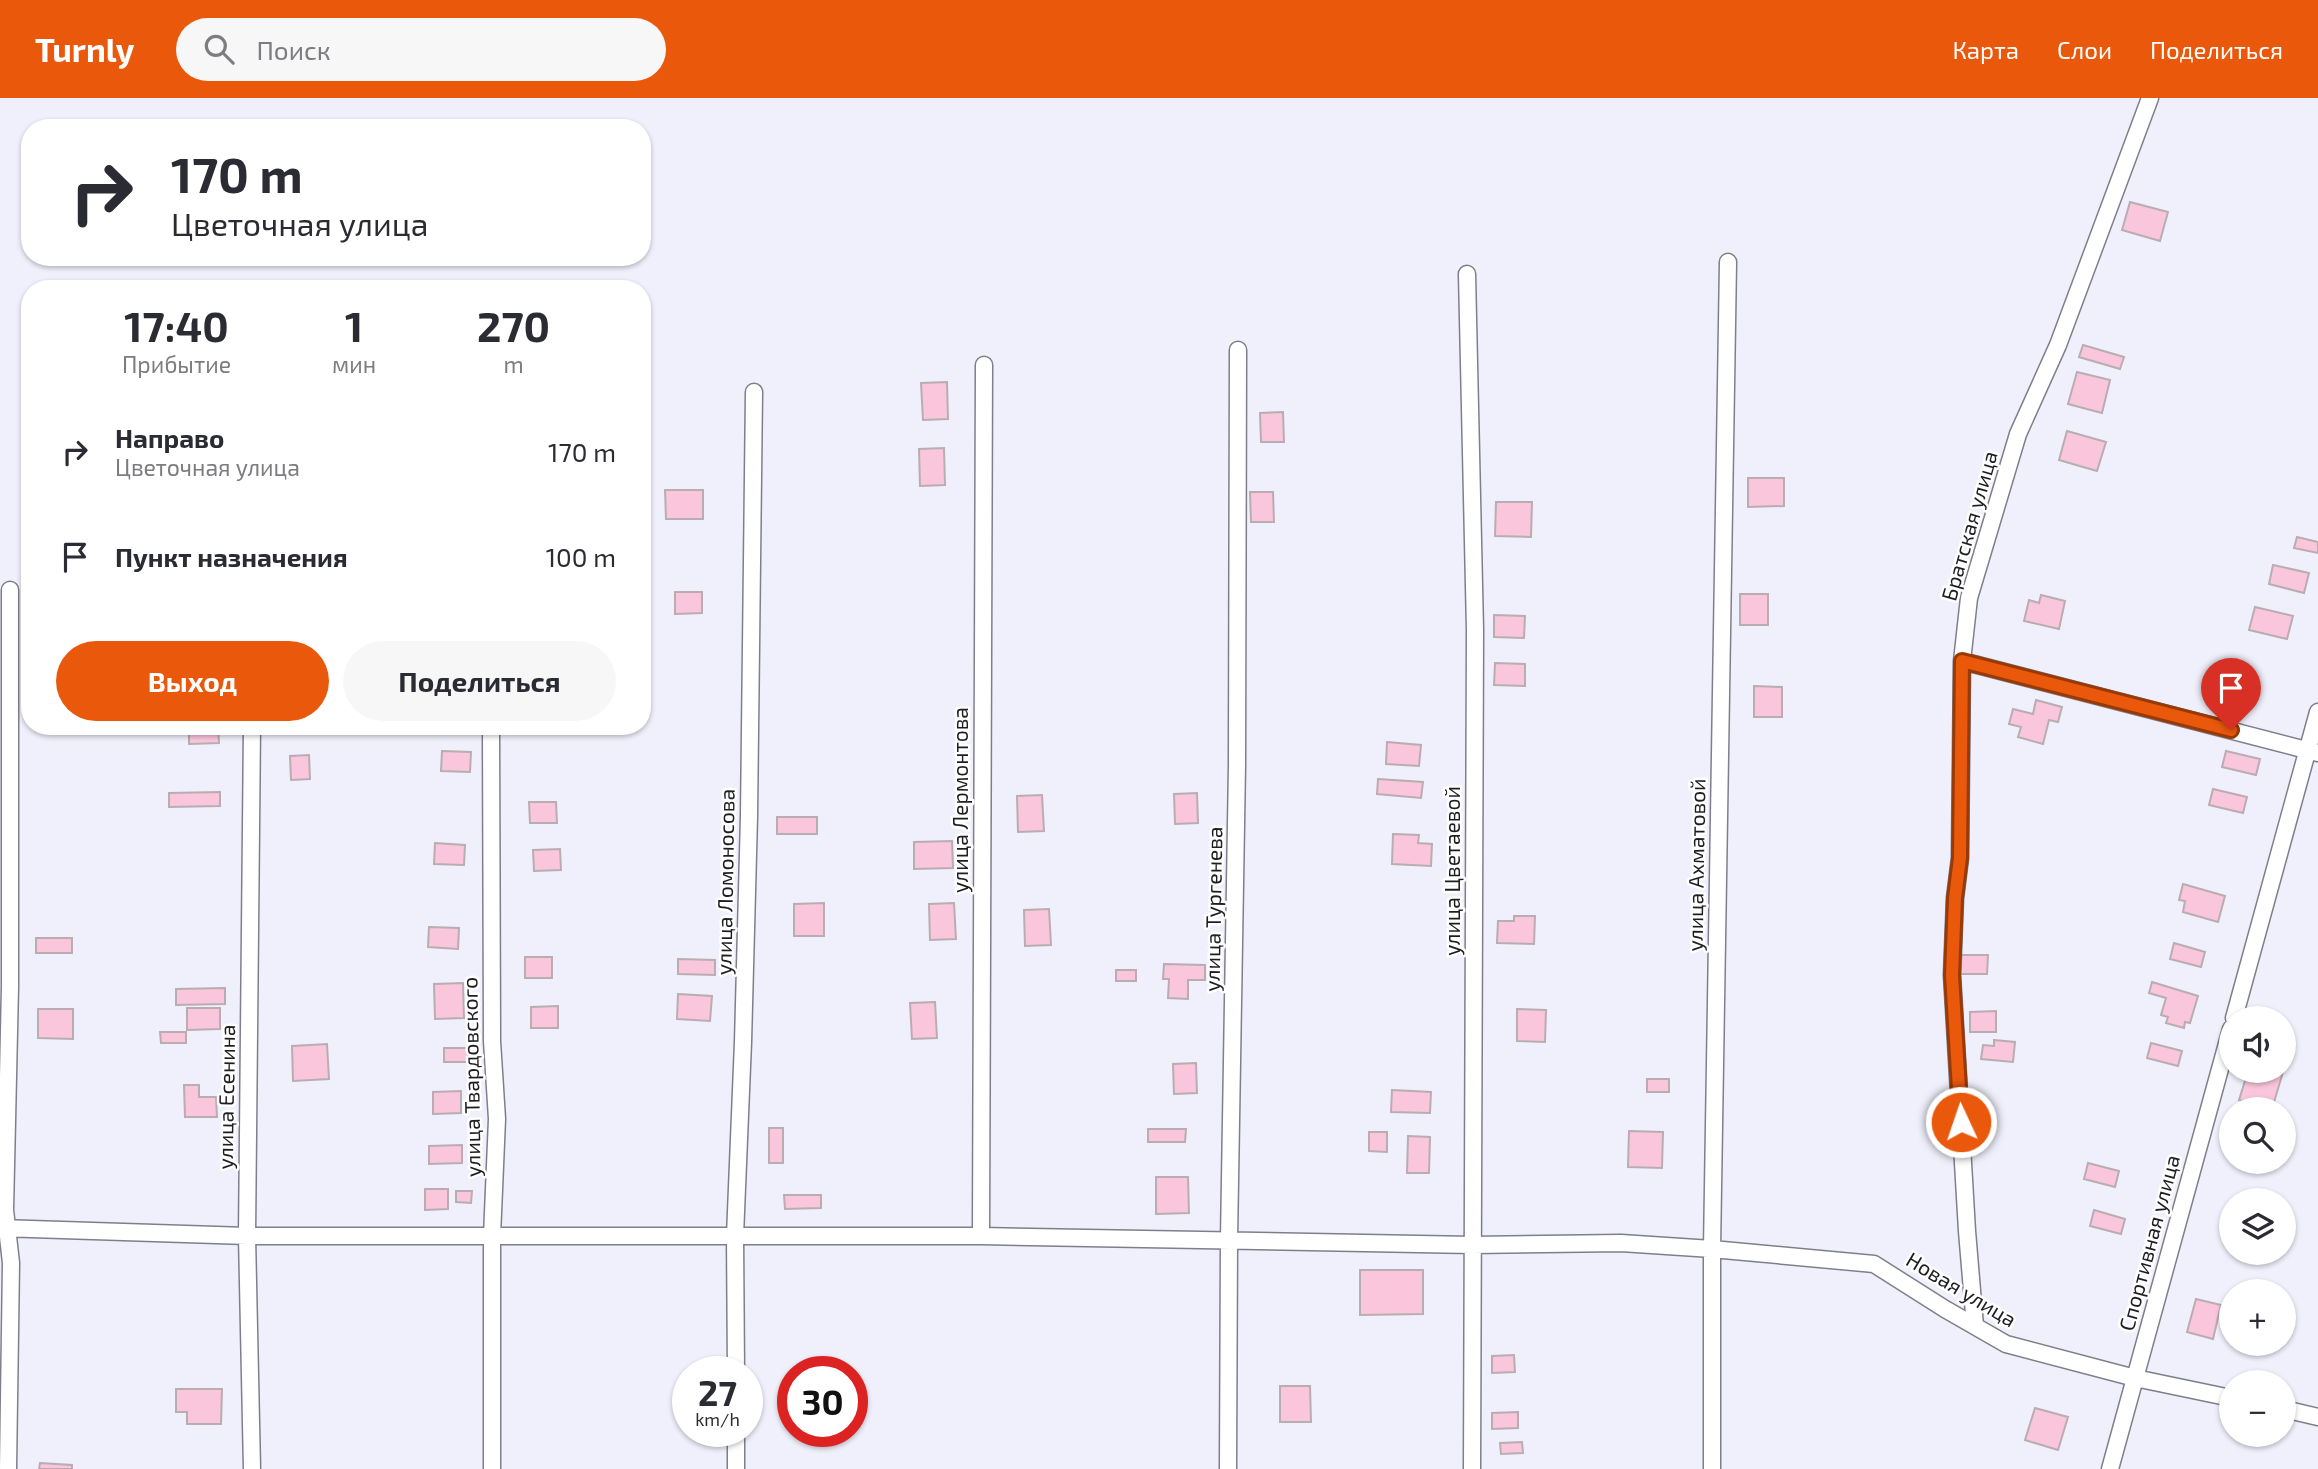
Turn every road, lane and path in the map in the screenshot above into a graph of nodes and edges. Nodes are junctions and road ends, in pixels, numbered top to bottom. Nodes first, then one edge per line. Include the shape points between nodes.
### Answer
1 (2150, 98) edge
2 (1728, 262) dead end
3 (1467, 274) dead end
4 (1238, 350) dead end
5 (984, 365) dead end
6 (754, 392) dead end
7 (10, 590) dead end
8 (1962, 661) junction
9 (2318, 712) edge
10 (252, 735) edge
11 (491, 735) edge
12 (2313, 751) edge
13 (2238, 1006) edge
14 (2219, 1072) edge
15 (4, 1228) edge
16 (492, 1236) junction
17 (735, 1236) junction
18 (981, 1236) junction
19 (247, 1237) junction
20 (1229, 1239) junction
21 (1472, 1245) junction
22 (1712, 1249) junction
23 (1975, 1326) junction
24 (736, 1356) edge
25 (2135, 1378) junction
26 (2219, 1396) edge
27 (2296, 1412) edge
28 (2318, 1417) edge
29 (736, 1447) edge
30 (8, 1469) edge
31 (251, 1469) edge
32 (492, 1469) edge
33 (736, 1469) edge
34 (1228, 1469) edge
35 (1472, 1469) edge
36 (1712, 1469) edge
37 (2110, 1469) edge

1 - 8 street, Братская улица via 2058,345 2018,434 1969,598
2 - 22 street, улица Ахматовой
3 - 21 street, улица Цветаевой via 1475,630
4 - 20 street, улица Тургенева
5 - 18 street, улица Лермонтова
6 - 17 street, улица Ломоносова via 748,829
7 - 15 street via 10,987
8 - 12 street
8 - 23 street, Братская улица via 1960,858 1952,975
9 - 12 street
10 - 19 street, улица Есенина
11 - 16 street, улица Твардовского via 492,1041 498,1119
12 - 13 street
14 - 25 street, Спортивная улица
15 - 19 street
15 - 30 street via 11,1263
16 - 17 street
16 - 19 street
16 - 32 street, улица Твардовского
17 - 18 street
17 - 24 street, улица Ломоносова
18 - 20 street
19 - 31 street, улица Есенина
20 - 21 street
20 - 34 street, улица Тургенева
21 - 22 street via 1621,1243
21 - 35 street, улица Цветаевой
22 - 23 street, Новая улица via 1874,1264
22 - 36 street, улица Ахматовой
23 - 25 street, Новая улица via 2006,1344
25 - 26 street, Новая улица
25 - 37 street, Спортивная улица
27 - 28 street
29 - 33 street

